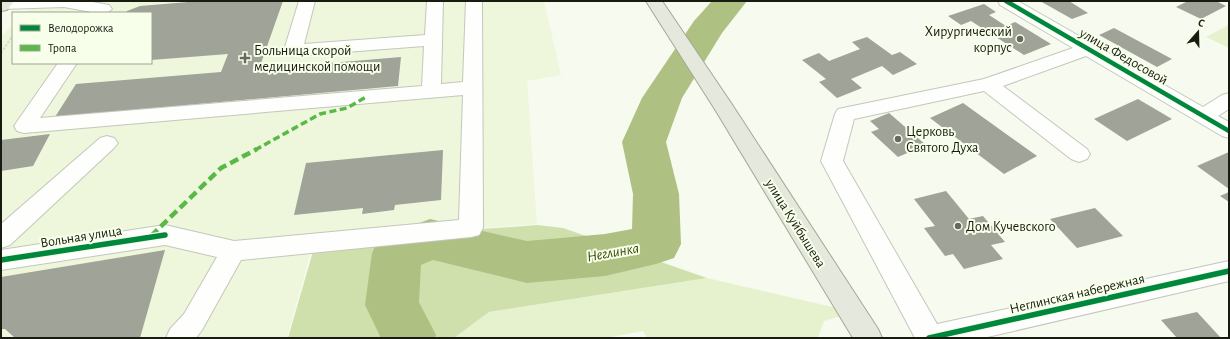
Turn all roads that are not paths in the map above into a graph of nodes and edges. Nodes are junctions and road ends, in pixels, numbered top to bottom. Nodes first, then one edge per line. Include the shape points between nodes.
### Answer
1 (307, 1) edge
2 (435, 1) edge
3 (474, 1) edge
4 (654, 1) edge
5 (1006, 1) edge
6 (3, 4) edge
7 (104, 8) edge
8 (433, 40) junction
9 (1088, 49) junction
10 (67, 64) edge
11 (988, 84) junction
12 (472, 88) junction
13 (431, 92) junction
14 (1229, 100) edge
15 (1203, 116) junction
16 (1229, 131) edge
17 (107, 143) dead end
18 (1079, 154) dead end
19 (1, 238) edge
20 (234, 251) junction
21 (1, 260) edge
22 (1229, 271) edge
23 (180, 338) edge
24 (868, 338) edge
25 (930, 338) edge

1 - 8 street via 293,50
2 - 8 street
3 - 12 street
4 - 24 main road, улица Куйбышева
5 - 9 street, улица Федосовой
6 - 7 street via 64,2
8 - 13 street
9 - 11 street
9 - 15 street, улица Федосовой
10 - 13 street via 24,126
11 - 18 street
11 - 25 street via 845,114 832,161
12 - 13 street
12 - 20 street via 471,228
14 - 15 street
15 - 16 street, улица Федосовой
17 - 19 street
20 - 21 street, Вольная улица via 164,235
20 - 23 street via 193,322
22 - 25 street, Неглинская набережная

